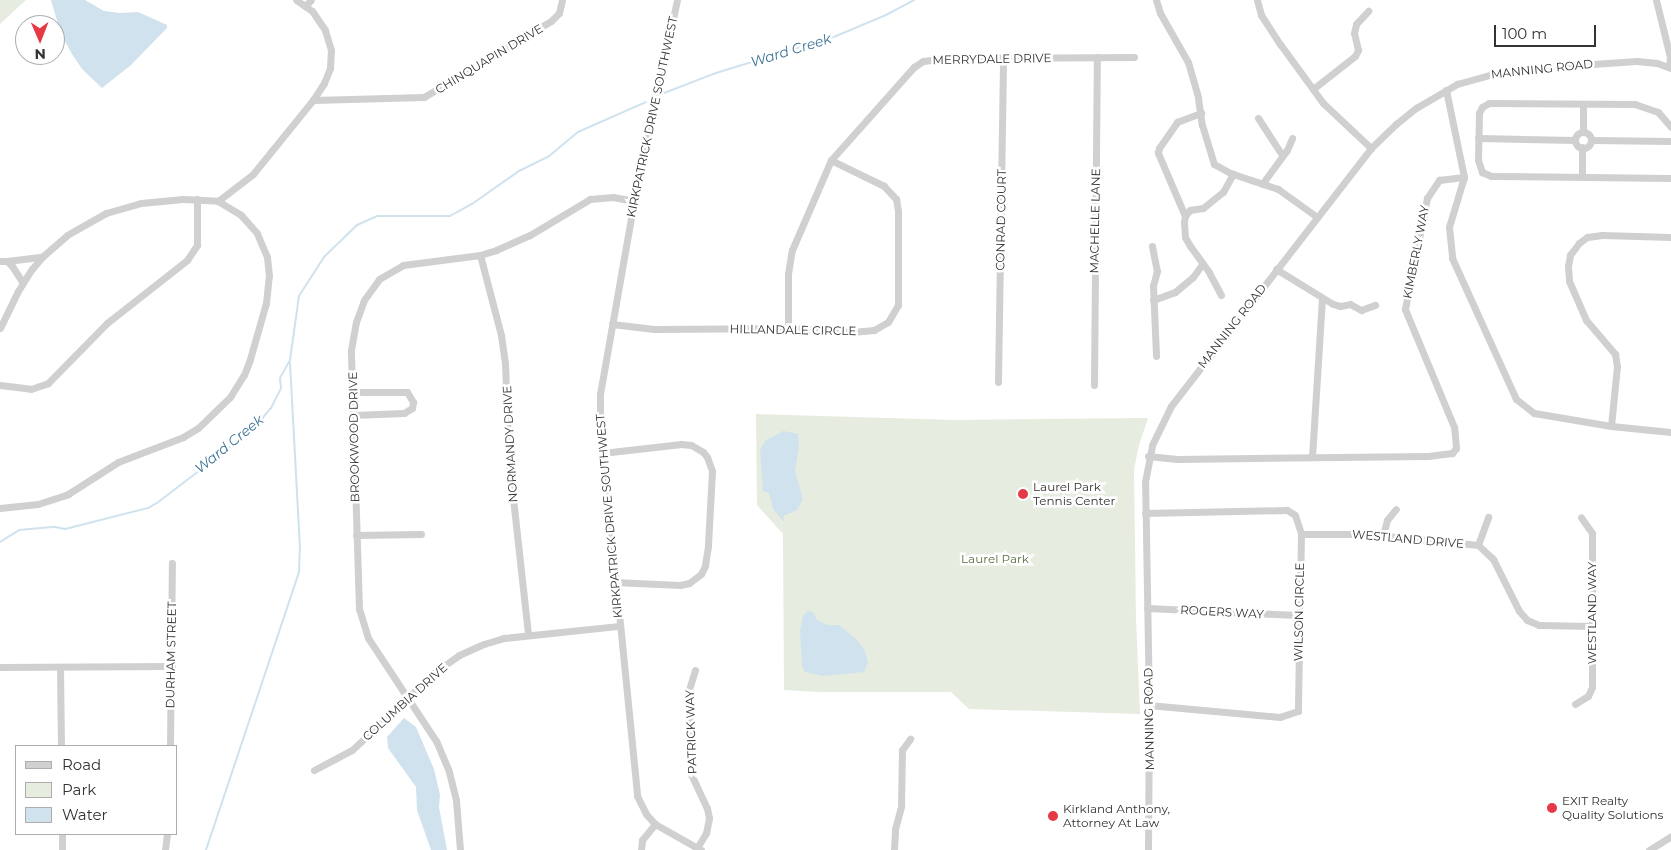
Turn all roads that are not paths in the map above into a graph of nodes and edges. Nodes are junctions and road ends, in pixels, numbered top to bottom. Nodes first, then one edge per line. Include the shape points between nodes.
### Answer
1 (296, 0) edge
2 (311, 0) edge
3 (562, 0) edge
4 (677, 0) edge
5 (1156, 0) edge
6 (1257, 0) edge
7 (1656, 0) edge
8 (305, 6) junction
9 (1368, 10) dead end
10 (1097, 57) junction
11 (1134, 57) dead end
12 (1003, 58) junction
13 (1670, 67) edge
14 (1313, 89) junction
15 (1446, 90) junction
16 (313, 100) junction
17 (1583, 104) junction
18 (1201, 113) junction
19 (1258, 118) dead end
20 (1671, 127) edge
21 (1583, 132) junction
22 (1292, 138) dead end
23 (1478, 138) junction
24 (1575, 140) junction
25 (1591, 140) junction
26 (1671, 141) edge
27 (1371, 148) junction
28 (1582, 148) junction
29 (1282, 154) junction
30 (831, 160) junction
31 (1234, 174) junction
32 (1464, 177) junction
33 (1582, 177) junction
34 (1671, 178) edge
35 (1262, 184) junction
36 (197, 199) junction
37 (634, 200) junction
38 (218, 201) junction
39 (1185, 216) junction
40 (1317, 217) junction
41 (1671, 237) edge
42 (1152, 246) dead end
43 (480, 255) junction
44 (42, 257) junction
45 (3, 261) edge
46 (1202, 264) junction
47 (1276, 270) junction
48 (23, 283) junction
49 (1221, 295) dead end
50 (1322, 298) junction
51 (1153, 300) junction
52 (1375, 305) dead end
53 (612, 324) junction
54 (0, 328) edge
55 (788, 328) junction
56 (1156, 356) dead end
57 (998, 382) dead end
58 (0, 385) edge
59 (1094, 385) dead end
60 (353, 392) junction
61 (353, 415) junction
62 (1611, 426) junction
63 (1671, 432) edge
64 (602, 453) junction
65 (1148, 456) junction
66 (1312, 456) junction
67 (0, 508) edge
68 (1396, 509) dead end
69 (1145, 513) junction
70 (1488, 517) dead end
71 (1581, 517) dead end
72 (421, 534) dead end
73 (1301, 534) junction
74 (356, 535) junction
75 (1383, 536) junction
76 (1478, 545) junction
77 (172, 564) dead end
78 (614, 582) junction
79 (1147, 608) junction
80 (1298, 616) junction
81 (619, 626) junction
82 (1592, 626) junction
83 (528, 635) junction
84 (172, 666) junction
85 (0, 667) edge
86 (60, 667) junction
87 (695, 670) dead end
88 (409, 698) junction
89 (1149, 704) junction
90 (1575, 704) dead end
91 (910, 739) dead end
92 (61, 745) edge
93 (170, 745) edge
94 (314, 770) dead end
95 (655, 824) junction
96 (62, 835) edge
97 (166, 835) edge
98 (1671, 836) edge
99 (699, 849) edge
100 (62, 850) edge
101 (165, 850) edge
102 (460, 850) edge
103 (641, 850) edge
104 (894, 850) edge
105 (1148, 850) edge
106 (1649, 850) edge

1 - 8 street
2 - 8 street
3 - 16 street, CHINQUAPIN DRIVE via 559,13 550,21 424,97
4 - 37 street, KIRKPATRICK DRIVE SOUTHWEST
5 - 18 street via 1160,14 1188,62
6 - 14 street via 1261,15
7 - 13 street
8 - 16 street via 321,22 331,50 327,78
9 - 14 street via 1356,24 1354,34 1358,50 1355,56
10 - 11 street, MERRYDALE DRIVE
10 - 12 street, MERRYDALE DRIVE
10 - 59 street, MACHELLE LANE
12 - 30 street, MERRYDALE DRIVE via 923,61 905,75
12 - 57 street, CONRAD COURT
13 - 15 street, MANNING ROAD via 1637,61 1520,68 1475,77
14 - 27 street via 1323,103
15 - 27 street, MANNING ROAD via 1405,116
15 - 32 street
16 - 38 street via 253,174
17 - 20 street via 1644,106 1660,114
17 - 21 street
17 - 23 street via 1487,103 1479,113
18 - 31 street via 1211,159 1214,164
18 - 39 street via 1178,122 1158,153
19 - 29 street
21 - 24 street via 1578,133
21 - 25 street
22 - 29 street
23 - 24 street
23 - 33 street via 1478,166 1489,176
24 - 28 street
25 - 26 street
25 - 28 street
27 - 40 street, MANNING ROAD
28 - 33 street
29 - 35 street
30 - 55 street, MERRYDALE DRIVE via 792,250 788,274
30 - 55 street, HILLANDALE CIRCLE via 884,186 896,199 898,305 888,322 874,330 852,332
31 - 35 street
31 - 39 street via 1223,192
32 - 62 street via 1449,227 1452,258 1516,399 1534,413
32 - 66 street, KIMBERLY WAY via 1439,180 1427,198 1405,308 1454,427 1456,448 1452,453 1428,456
33 - 34 street
35 - 40 street via 1285,193
36 - 38 street
36 - 44 street via 141,203 106,213 66,235
36 - 58 street via 197,245 187,260 107,322 48,383 31,389
37 - 43 street, BROOKWOOD DRIVE via 613,197 590,199 530,235
37 - 53 street, KIRKPATRICK DRIVE SOUTHWEST
38 - 67 street via 241,215 257,233 267,257 269,276 266,303 250,359 230,397 198,428 183,437 118,462 68,494 38,504
39 - 46 street via 1185,237
40 - 47 street, MANNING ROAD
41 - 62 street via 1588,237 1578,243 1570,255 1569,281 1586,320 1615,354 1617,366
42 - 51 street via 1157,271 1152,286
43 - 60 street, BROOKWOOD DRIVE via 415,262 379,279 362,305 353,335
43 - 83 street, NORMANDY DRIVE via 501,335 505,364 509,462
44 - 45 street
44 - 48 street
45 - 48 street via 18,273
46 - 49 street
46 - 51 street via 1194,277 1175,292
47 - 50 street
47 - 65 street, MANNING ROAD via 1170,406
48 - 54 street
50 - 52 street via 1361,310
50 - 66 street
51 - 56 street
53 - 55 street, HILLANDALE CIRCLE via 654,329
53 - 64 street, KIRKPATRICK DRIVE SOUTHWEST via 600,394
60 - 61 street, BROOKWOOD DRIVE
60 - 61 street via 407,392 413,402 412,408 404,414
61 - 74 street, BROOKWOOD DRIVE
62 - 63 street
64 - 78 street, KIRKPATRICK DRIVE SOUTHWEST
64 - 78 street via 691,445 707,457 712,471 708,546 701,574 690,583 680,585
65 - 66 street via 1177,459
65 - 69 street, MANNING ROAD
68 - 75 street via 1387,520
69 - 73 street, WILSON CIRCLE via 1287,510 1295,515
69 - 79 street, MANNING ROAD
70 - 76 street
71 - 82 street, WESTLAND WAY via 1592,533
72 - 74 street
73 - 75 street, WESTLAND DRIVE
73 - 80 street, WILSON CIRCLE
74 - 88 street, BROOKWOOD DRIVE via 358,609 368,638
75 - 76 street, WESTLAND DRIVE
76 - 82 street, WESTLAND DRIVE via 1493,559 1519,611 1527,620 1539,625
77 - 84 street, DURHAM STREET
78 - 81 street, KIRKPATRICK DRIVE SOUTHWEST
79 - 80 street, ROGERS WAY
79 - 89 street, MANNING ROAD
80 - 89 street, WILSON CIRCLE via 1298,711 1280,717
81 - 83 street, COLUMBIA DRIVE
81 - 95 street, KIRKPATRICK DRIVE SOUTHWEST via 635,785 640,804
82 - 90 street, WESTLAND WAY via 1592,687 1588,696
83 - 88 street, COLUMBIA DRIVE via 484,644 459,655 435,672
84 - 86 street
84 - 93 street, DURHAM STREET
85 - 86 street
86 - 92 street
87 - 99 street, PATRICK WAY via 689,690 690,772 709,818
88 - 94 street, COLUMBIA DRIVE via 352,750
88 - 102 street, BROOKWOOD DRIVE via 436,741 448,769 456,800
89 - 105 street, MANNING ROAD
91 - 104 street via 902,750 901,806
95 - 99 street, KIRKPATRICK DRIVE SOUTHWEST
95 - 103 street via 642,840
96 - 100 street
97 - 101 street
98 - 106 street

